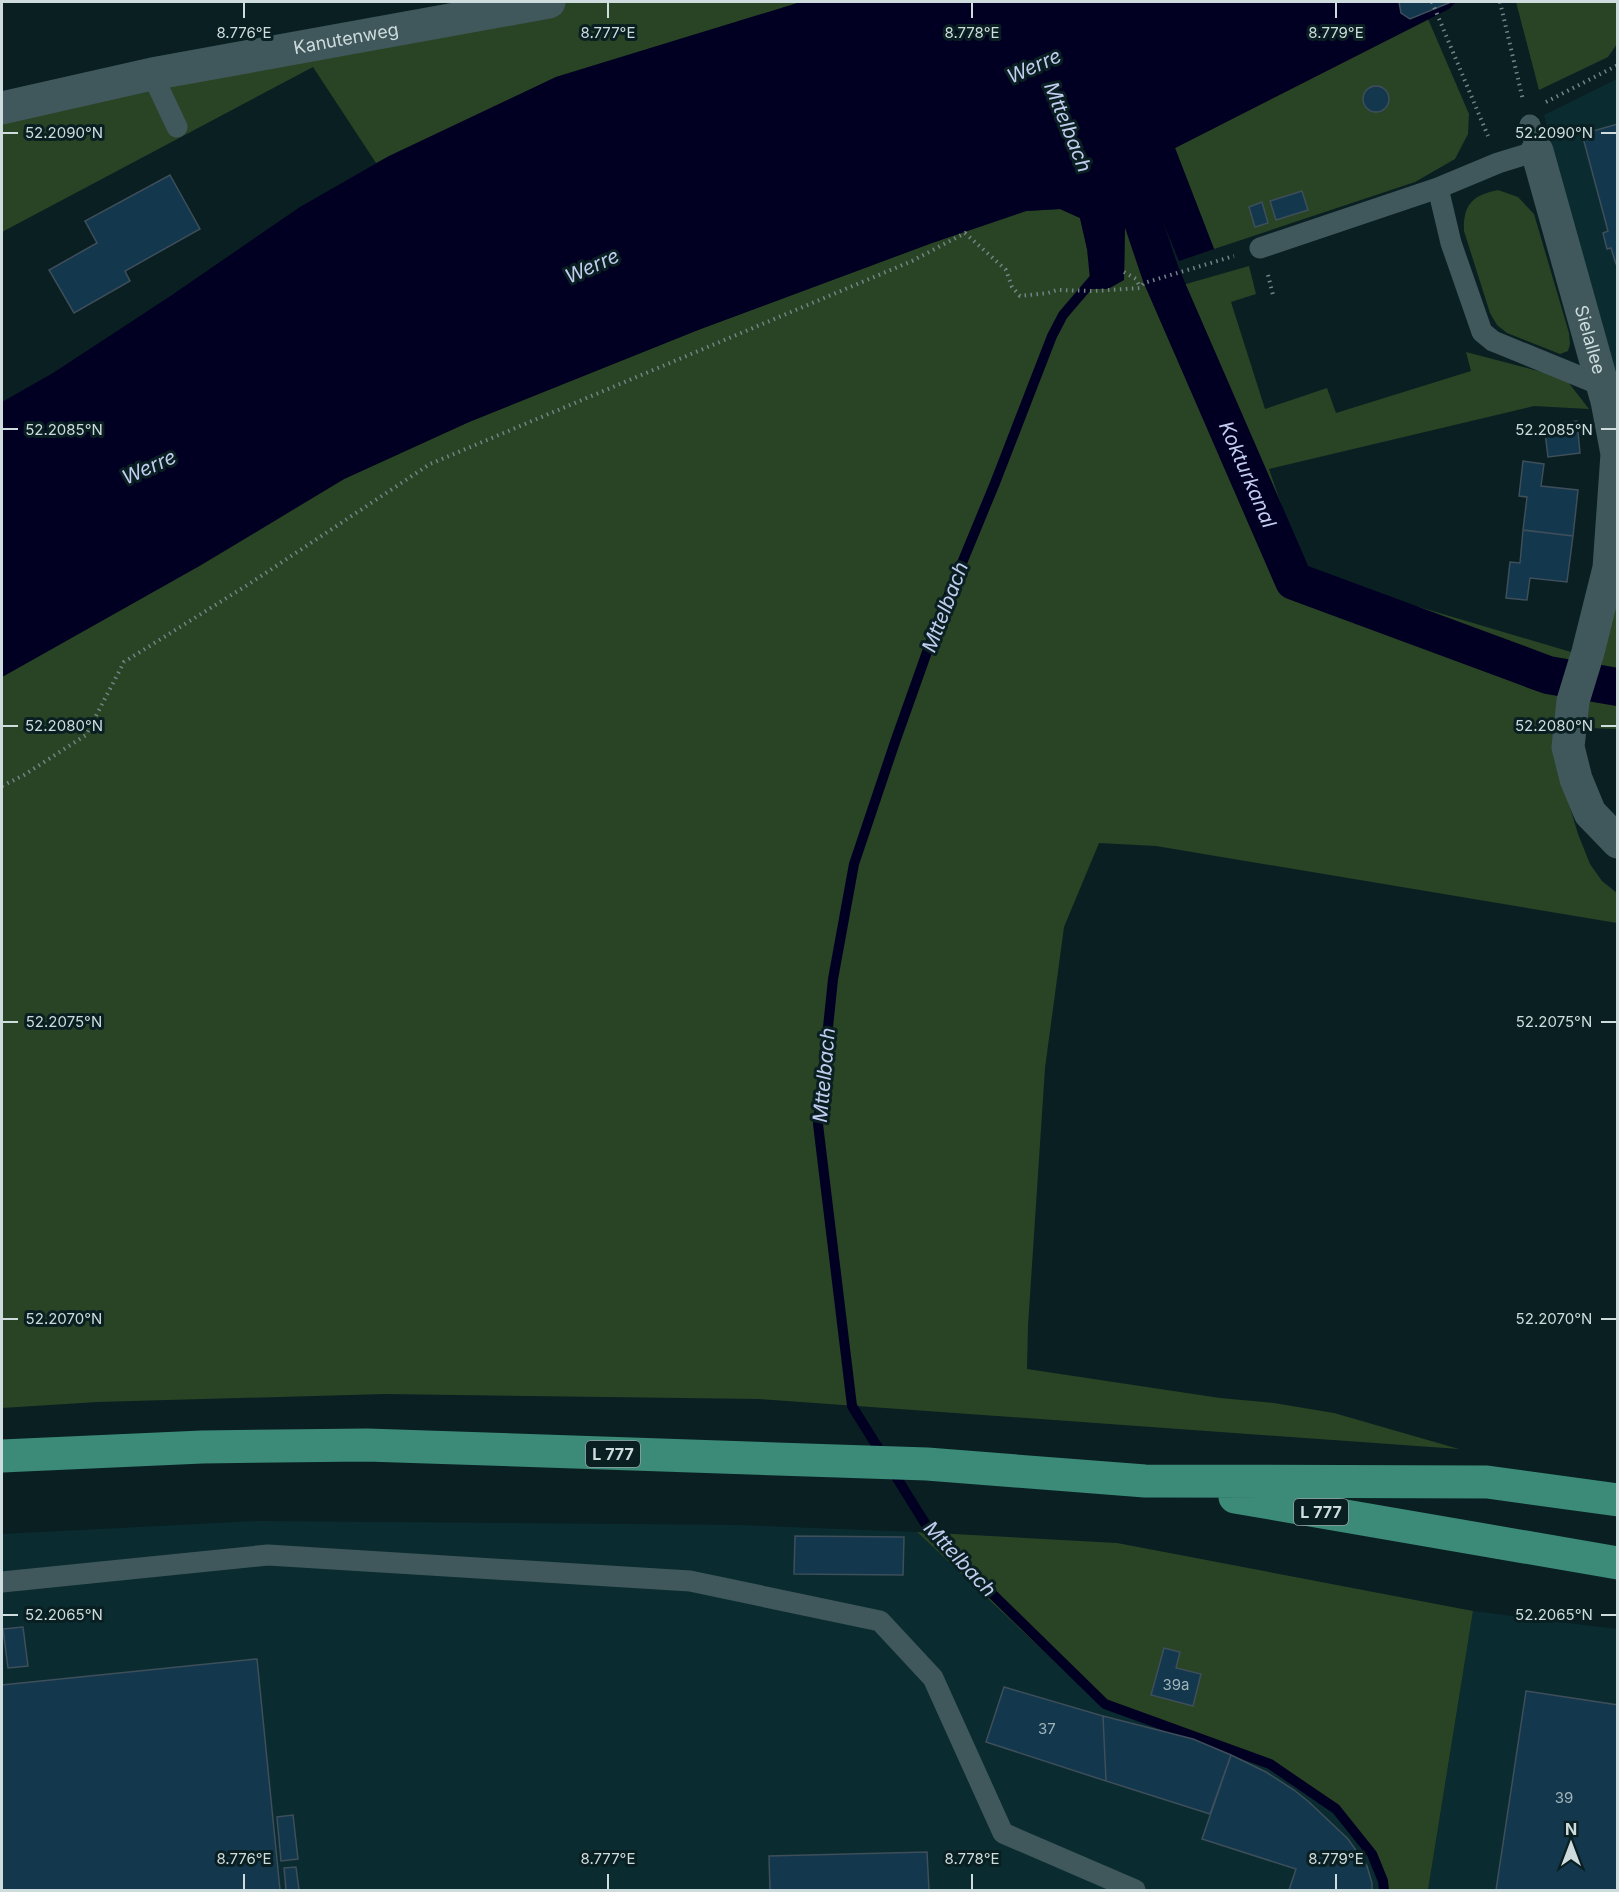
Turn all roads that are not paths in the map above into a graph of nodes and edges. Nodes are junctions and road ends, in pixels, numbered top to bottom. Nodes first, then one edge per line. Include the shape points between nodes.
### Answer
1 (549, 2) edge
2 (152, 74) junction
3 (2, 108) edge
4 (177, 127) dead end
5 (1534, 128) joint
6 (1438, 188) junction
7 (1260, 248) road end
8 (1603, 386) junction
9 (1617, 842) edge
10 (2, 1456) edge
11 (1145, 1481) junction
12 (1617, 1500) edge
13 (1617, 1563) edge
14 (2, 1582) edge
15 (1135, 1890) edge

1 - 2 street, Kanutenweg
2 - 3 street, Kanutenweg
2 - 4 lane
5 - 6 lane via 1498,163
5 - 8 street, Sielallee
6 - 7 lane
6 - 8 lane via 1451,243 1482,332 1493,341
8 - 9 street, Sielallee via 1617,454 1609,568 1573,701 1568,747 1590,813
10 - 11 highway, L 777 via 367,1445 927,1464
11 - 12 highway, L 777 via 1487,1482
11 - 13 highway, L 777
14 - 15 lane via 268,1555 690,1581 880,1621 933,1678 1003,1833

